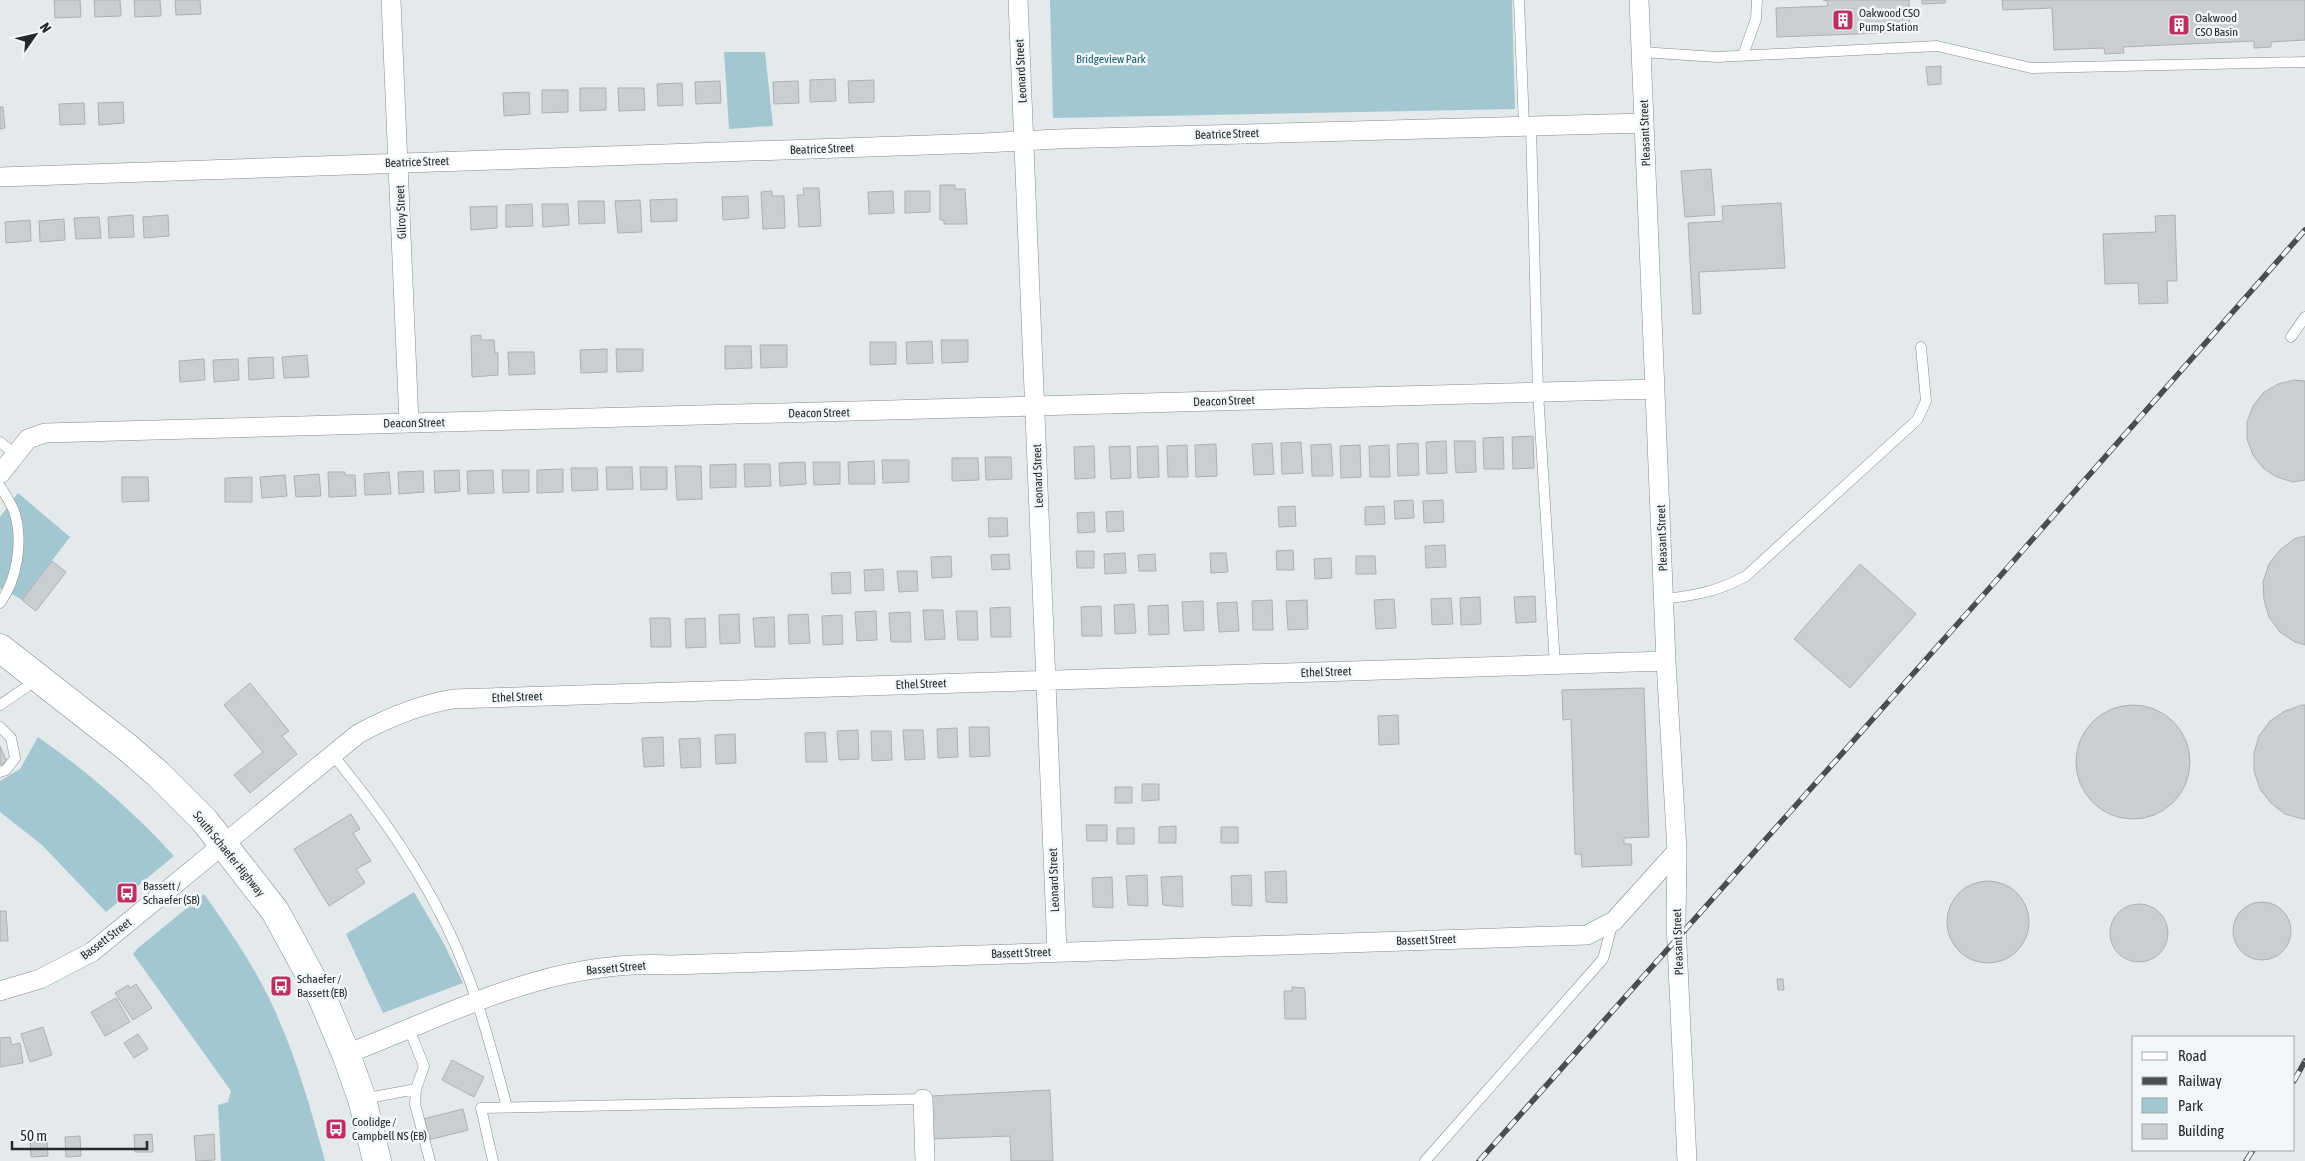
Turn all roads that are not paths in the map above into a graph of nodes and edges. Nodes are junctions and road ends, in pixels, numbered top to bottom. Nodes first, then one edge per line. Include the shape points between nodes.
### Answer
1 (392, 0) edge
2 (1018, 0) edge
3 (1519, 0) edge
4 (1639, 0) edge
5 (1757, 0) edge
6 (1641, 52) junction
7 (1743, 56) junction
8 (2305, 62) edge
9 (1644, 123) junction
10 (1528, 126) junction
11 (1024, 141) junction
12 (399, 163) junction
13 (0, 177) edge
14 (2305, 316) edge
15 (2290, 337) dead end
16 (1921, 347) dead end
17 (1655, 389) junction
18 (1538, 392) junction
19 (1035, 406) junction
20 (409, 423) junction
21 (0, 442) edge
22 (15, 454) junction
23 (0, 474) edge
24 (0, 486) edge
25 (1664, 599) junction
26 (0, 603) edge
27 (0, 648) edge
28 (1666, 661) junction
29 (1555, 665) junction
30 (39, 678) junction
31 (1046, 680) junction
32 (0, 705) edge
33 (0, 726) edge
34 (332, 754) junction
35 (0, 772) edge
36 (223, 844) junction
37 (1676, 851) junction
38 (1614, 921) junction
39 (1057, 951) junction
40 (0, 990) edge
41 (476, 1000) junction
42 (409, 1029) junction
43 (346, 1054) junction
44 (416, 1089) junction
45 (362, 1099) junction
46 (923, 1099) joint
47 (507, 1106) junction
48 (377, 1161) edge
49 (430, 1161) edge
50 (494, 1161) edge
51 (925, 1161) edge
52 (1425, 1161) edge
53 (1687, 1161) edge

1 - 12 street, Gilroy Street
2 - 11 street, Leonard Street
3 - 10 lane
4 - 6 street, Pleasant Street
5 - 7 lane via 1756,19
6 - 7 lane
6 - 9 street, Pleasant Street
7 - 8 lane via 1937,46 2031,68
9 - 10 street, Beatrice Street
9 - 17 street, Pleasant Street
10 - 11 street, Beatrice Street
10 - 18 lane
11 - 12 street, Beatrice Street
11 - 19 street, Leonard Street
12 - 13 street, Beatrice Street
12 - 20 street, Gilroy Street
14 - 15 lane
16 - 25 lane via 1926,402 1917,420 1746,576 1716,591
17 - 18 street, Deacon Street
17 - 25 street, Pleasant Street
18 - 19 street, Deacon Street
18 - 29 lane
19 - 20 street, Deacon Street
19 - 31 street, Leonard Street
20 - 22 street, Deacon Street via 45,433 28,439
21 - 22 lane
22 - 23 street, Deacon Street
24 - 26 lane via 14,512 19,532 14,576
25 - 28 street, Pleasant Street
27 - 30 main road, South Schaefer Highway
28 - 29 street, Ethel Street
28 - 37 street, Pleasant Street
29 - 31 street, Ethel Street
30 - 32 lane
30 - 36 main road, South Schaefer Highway via 158,774
31 - 34 street, Ethel Street via 453,699 415,707 387,718
31 - 39 street, Leonard Street
33 - 35 lane via 11,738 15,758 6,770
34 - 36 street, Ethel Street
34 - 41 lane via 364,794 423,885 450,936
36 - 40 street, Bassett Street via 92,952 40,979
36 - 43 main road, South Schaefer Highway via 294,942
37 - 38 street, Bassett Street
37 - 53 street, Pleasant Street via 1676,922
38 - 39 street, Bassett Street via 1587,934
38 - 52 lane via 1603,959
39 - 41 street, Bassett Street via 635,964 536,981
41 - 42 street, Bassett Street
41 - 47 lane
42 - 43 street, Bassett Street
42 - 44 lane via 424,1066
43 - 45 main road, South Schaefer Highway
44 - 45 lane
44 - 49 lane via 415,1104
45 - 48 main road, South Schaefer Highway
46 - 47 lane
46 - 51 street
47 - 50 lane via 480,1108

